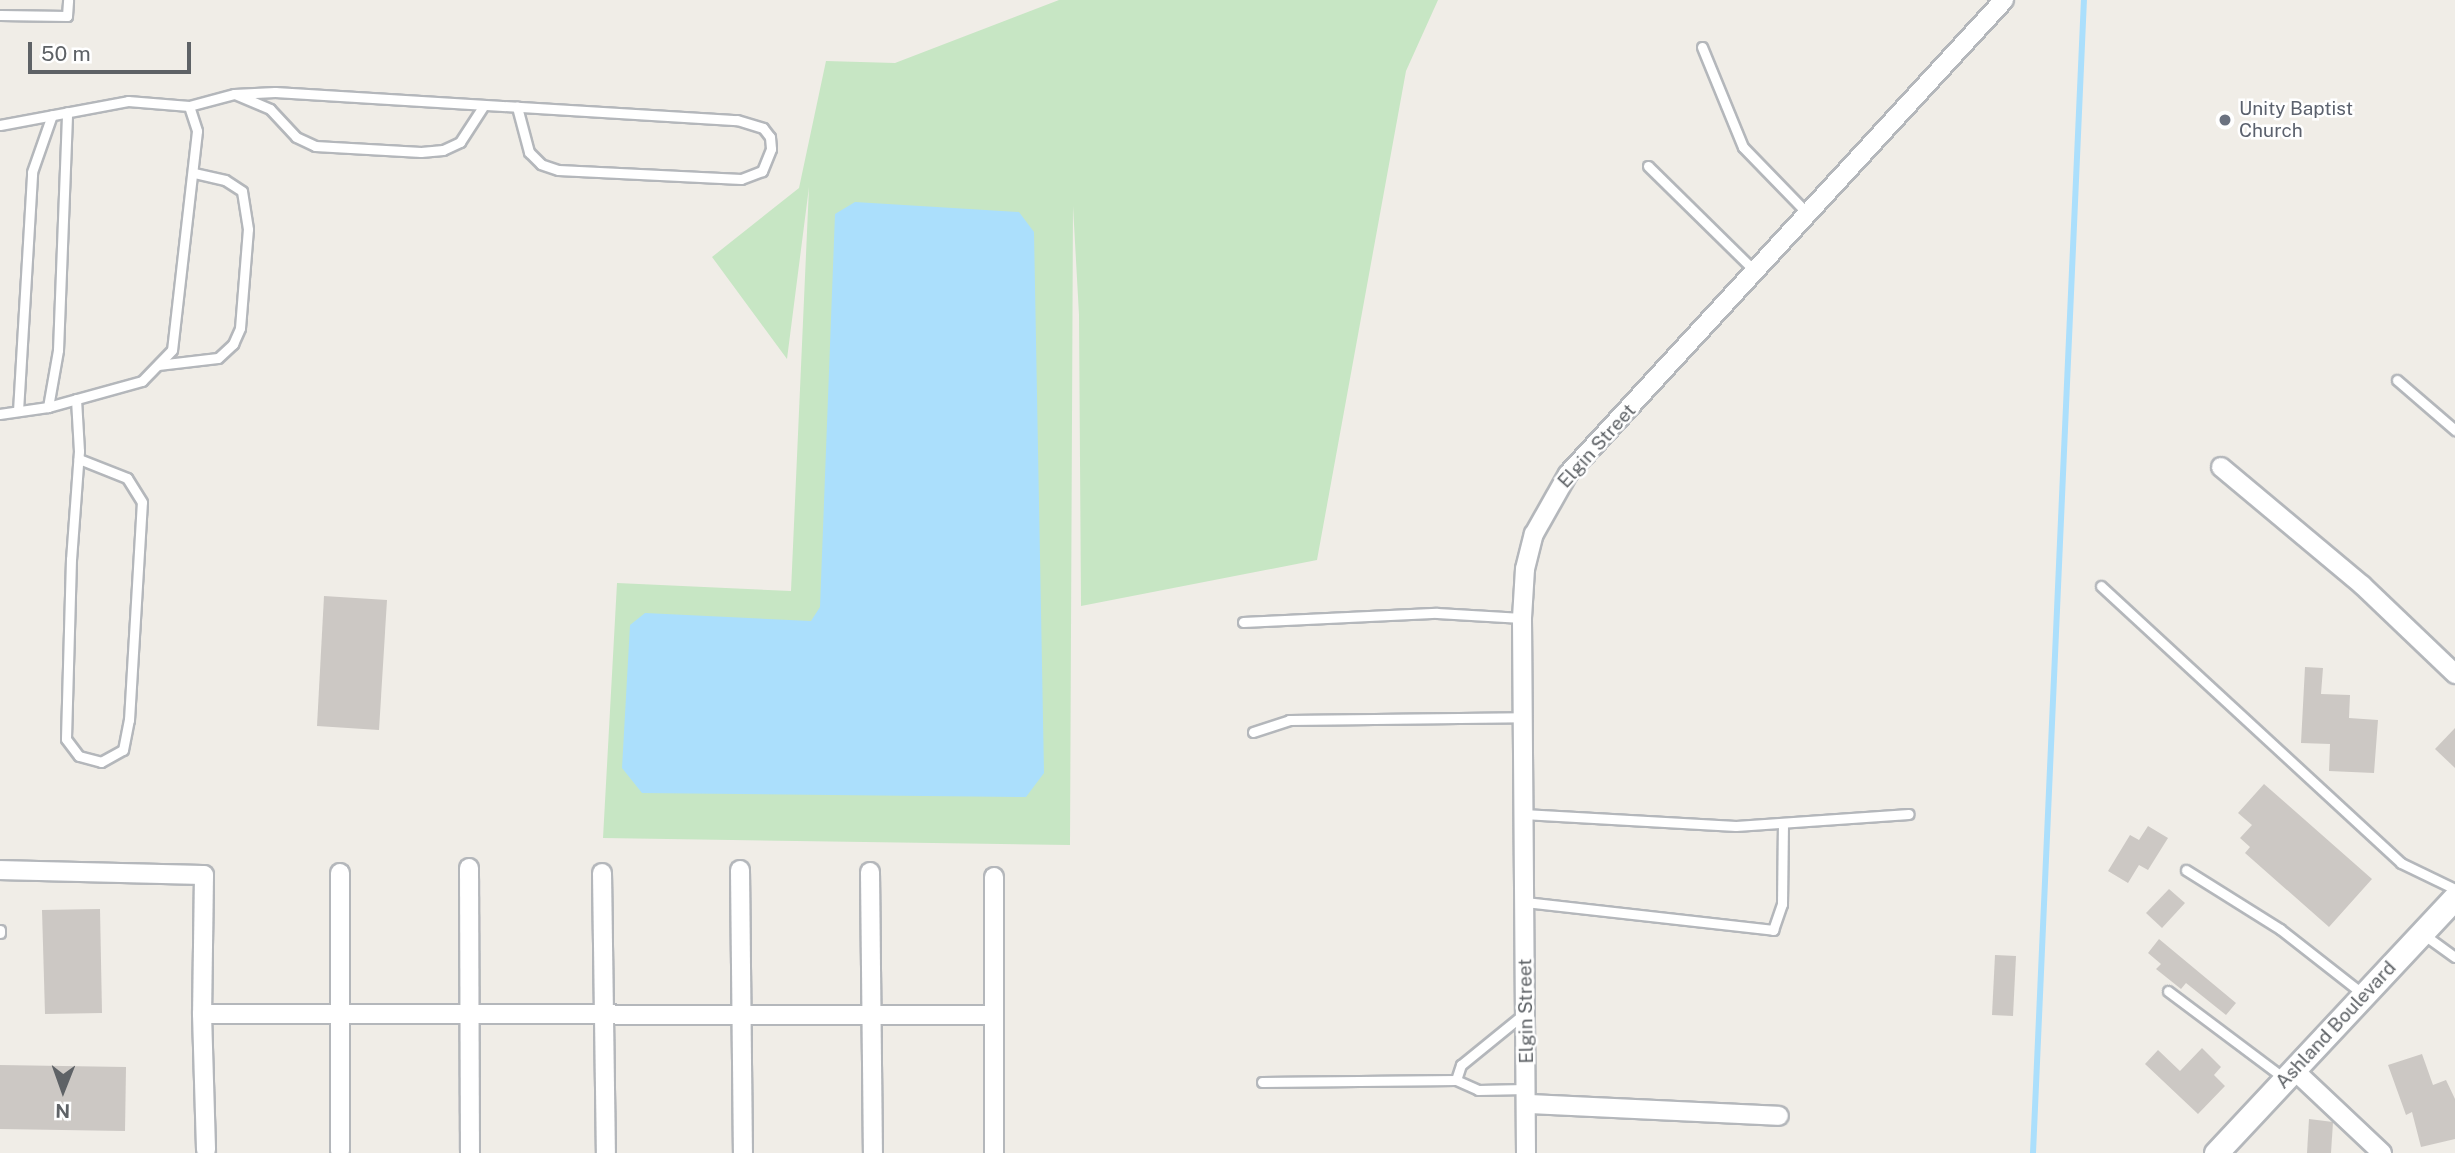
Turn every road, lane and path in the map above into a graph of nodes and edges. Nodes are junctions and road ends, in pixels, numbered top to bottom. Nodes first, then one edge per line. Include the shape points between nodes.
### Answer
1 (68, 0) edge
2 (2004, 0) edge
3 (0, 15) edge
4 (1702, 47) dead end
5 (234, 94) junction
6 (484, 105) junction
7 (189, 106) junction
8 (517, 107) junction
9 (67, 112) junction
10 (52, 115) junction
11 (0, 125) edge
12 (1648, 166) dead end
13 (195, 173) junction
14 (1809, 215) junction
15 (1756, 272) junction
16 (158, 365) junction
17 (2397, 380) dead end
18 (76, 399) junction
19 (48, 407) junction
20 (18, 411) junction
21 (0, 414) edge
22 (2455, 430) edge
23 (79, 459) junction
24 (2221, 467) dead end
25 (2101, 586) dead end
26 (1522, 618) junction
27 (1243, 622) dead end
28 (2455, 674) edge
29 (1523, 717) junction
30 (1254, 732) dead end
31 (1523, 814) junction
32 (1909, 814) dead end
33 (1783, 823) junction
34 (469, 868) dead end
35 (0, 870) edge
36 (740, 870) dead end
37 (2186, 870) dead end
38 (870, 872) dead end
39 (341, 873) dead end
40 (602, 873) dead end
41 (994, 877) dead end
42 (2455, 889) edge
43 (2455, 898) edge
44 (1525, 902) junction
45 (2422, 933) junction
46 (2455, 957) edge
47 (2168, 991) dead end
48 (2364, 995) junction
49 (1527, 1012) junction
50 (202, 1014) junction
51 (340, 1014) junction
52 (470, 1014) junction
53 (603, 1015) junction
54 (741, 1015) junction
55 (871, 1015) junction
56 (993, 1015) junction
57 (2290, 1074) junction
58 (1456, 1080) junction
59 (1262, 1082) dead end
60 (1528, 1097) junction
61 (1779, 1115) dead end
62 (206, 1150) dead end
63 (340, 1151) dead end
64 (470, 1153) edge
65 (606, 1153) edge
66 (743, 1153) edge
67 (873, 1153) edge
68 (994, 1153) edge
69 (1526, 1153) edge
70 (2217, 1153) edge
71 (2382, 1153) edge

1 - 3 lane via 67,16
2 - 14 street, Elgin Street
4 - 14 lane via 1743,147
5 - 6 lane via 275,92
5 - 6 lane via 270,109 296,137 315,146 421,152 443,150 460,142
5 - 7 lane
6 - 8 lane
7 - 9 lane via 128,101
7 - 13 lane via 197,131
8 - 8 lane via 737,120 762,128 770,137 768,164 752,177 741,179 558,170 541,164 529,152
9 - 10 lane
9 - 19 lane via 58,350
10 - 11 lane
10 - 20 lane via 32,172
12 - 15 lane
13 - 16 lane via 172,350
13 - 16 lane via 225,180 242,191 248,229 240,328 233,344 218,358
14 - 15 street, Elgin Street
15 - 26 street, Elgin Street via 1576,464 1548,503 1525,569
16 - 18 lane via 142,381
17 - 22 lane
18 - 19 lane
18 - 23 lane
19 - 20 lane
20 - 21 lane
23 - 23 lane via 66,739 79,756 101,762 124,750 129,720 142,502 127,478
24 - 28 street via 2361,585
25 - 42 lane via 2401,863
26 - 27 lane via 1437,613
26 - 29 street, Elgin Street
29 - 30 lane via 1289,720
29 - 31 street, Elgin Street
31 - 33 lane via 1736,826
31 - 44 street, Elgin Street
32 - 33 lane
33 - 44 lane via 1782,904 1773,930
34 - 52 street
35 - 50 street via 204,875
36 - 54 street
37 - 48 lane via 2280,929
38 - 55 street
39 - 51 street
40 - 53 street
41 - 56 street
43 - 45 street, Ashland Boulevard
44 - 49 street, Elgin Street
45 - 46 lane
45 - 48 street, Ashland Boulevard
47 - 57 lane
48 - 57 street, Ashland Boulevard
49 - 58 lane via 1461,1065
49 - 60 street, Elgin Street
50 - 51 street
50 - 62 street
51 - 52 street
51 - 63 street
52 - 53 street
52 - 64 street
53 - 54 street
53 - 65 street
54 - 55 street
54 - 66 street
55 - 56 street
55 - 67 street
56 - 68 street
57 - 70 street, Ashland Boulevard
57 - 71 street
58 - 59 lane
58 - 60 lane via 1478,1090
60 - 61 street
60 - 69 street, Elgin Street

